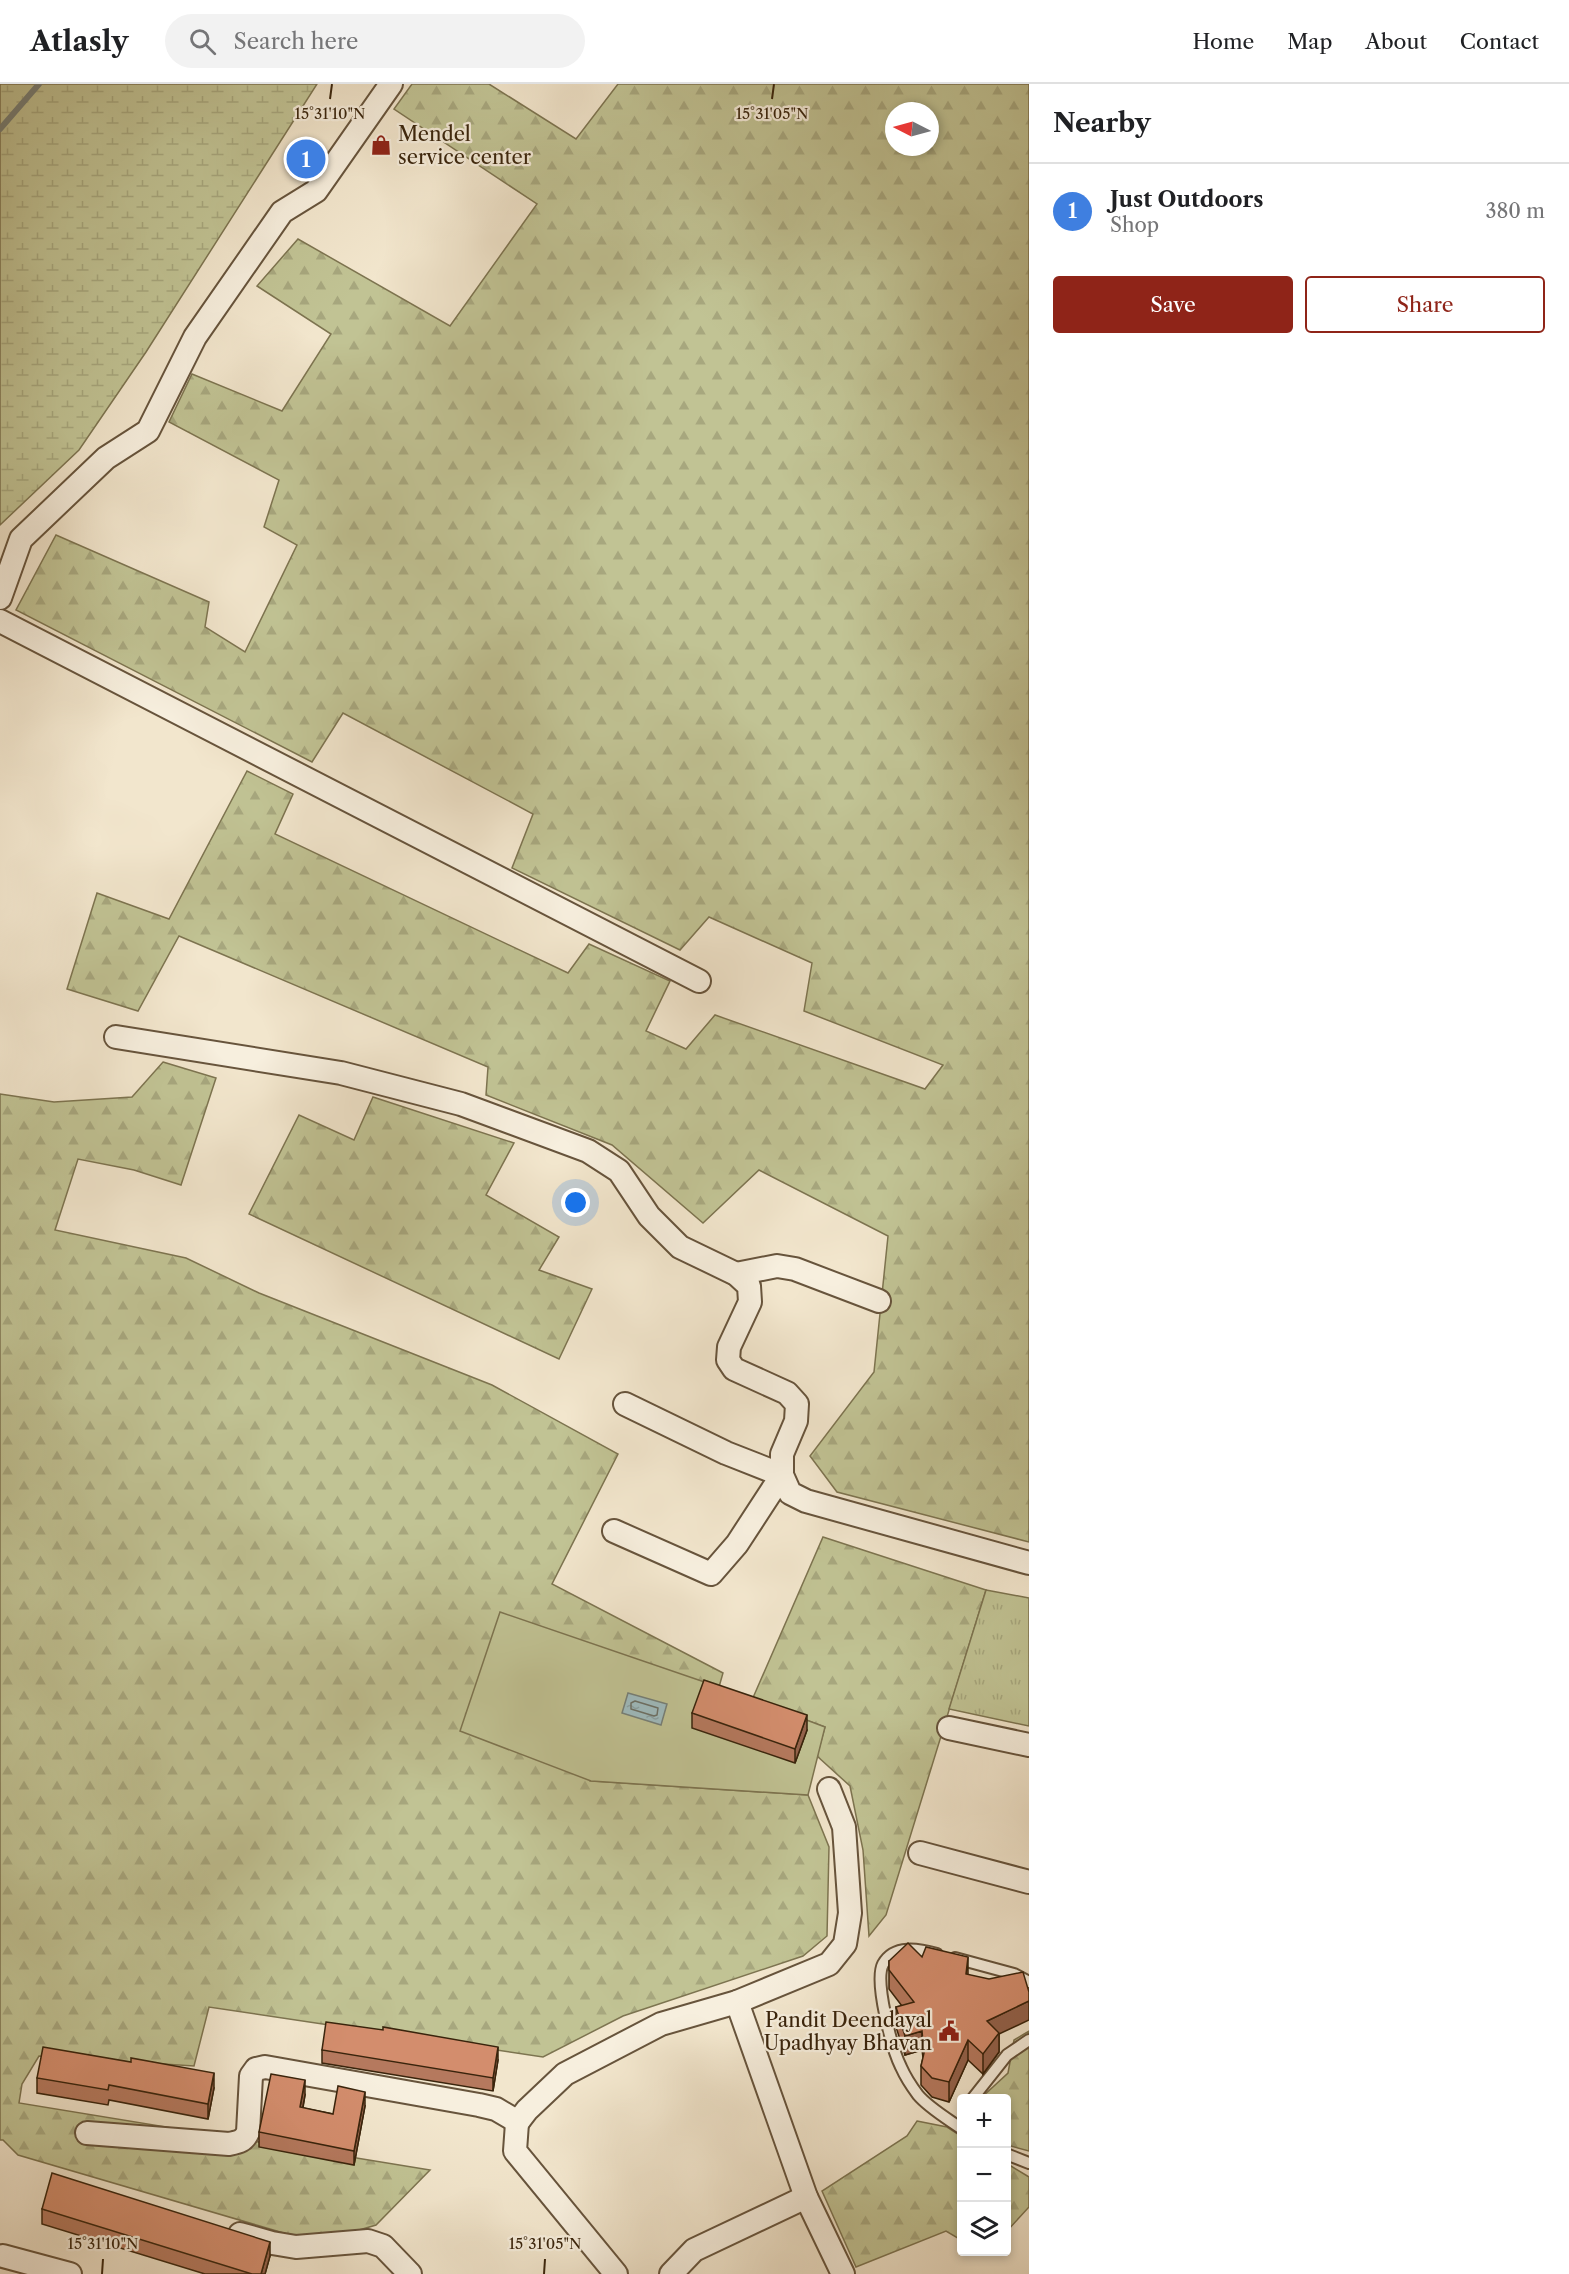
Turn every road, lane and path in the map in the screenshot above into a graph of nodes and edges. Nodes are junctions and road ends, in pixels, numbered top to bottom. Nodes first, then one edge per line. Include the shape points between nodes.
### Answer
1 (391, 84) edge
2 (0, 598) edge
3 (0, 621) edge
4 (699, 981) dead end
5 (116, 1036) dead end
6 (736, 1274) junction
7 (879, 1301) dead end
8 (625, 1404) dead end
9 (782, 1475) junction
10 (614, 1531) dead end
11 (1029, 1563) edge
12 (949, 1728) dead end
13 (1029, 1745) edge
14 (829, 1788) dead end
15 (920, 1853) dead end
16 (1029, 1882) edge
17 (1029, 1982) edge
18 (737, 2002) junction
19 (1029, 2040) edge
20 (976, 2094) edge
21 (519, 2122) junction
22 (957, 2125) edge
23 (87, 2133) dead end
24 (1011, 2156) edge
25 (1029, 2163) edge
26 (806, 2197) junction
27 (216, 2226) edge
28 (3, 2256) dead end
29 (70, 2274) edge
30 (410, 2274) edge
31 (616, 2274) edge
32 (671, 2274) edge
33 (843, 2274) edge

1 - 2 street via 316,191 282,212 195,337 148,431 106,458 21,539
3 - 4 street
5 - 6 street via 341,1072 461,1104 588,1151 619,1171 649,1216 680,1247
6 - 7 street via 777,1266 795,1269
6 - 9 street via 749,1286 750,1302 729,1347 728,1360 734,1369 787,1393 796,1404 796,1421 782,1454
8 - 9 street via 726,1453
9 - 10 street via 737,1544 711,1574
9 - 11 street via 790,1493 806,1501
12 - 13 street
14 - 18 street via 844,1827 850,1913 845,1944 829,1964
15 - 16 street
17 - 22 lane via 1014,1974 904,1948 882,1964 880,1980 888,2030 901,2067 919,2096
18 - 21 street via 660,2024 565,2074
18 - 26 street
19 - 20 lane via 1006,2055
21 - 23 street via 479,2105 265,2067 256,2069 251,2076 248,2132 238,2142
21 - 31 street via 515,2151
24 - 25 lane
26 - 32 street via 694,2250
26 - 33 street
27 - 30 street via 272,2244 296,2247 368,2241 383,2246
28 - 29 street

